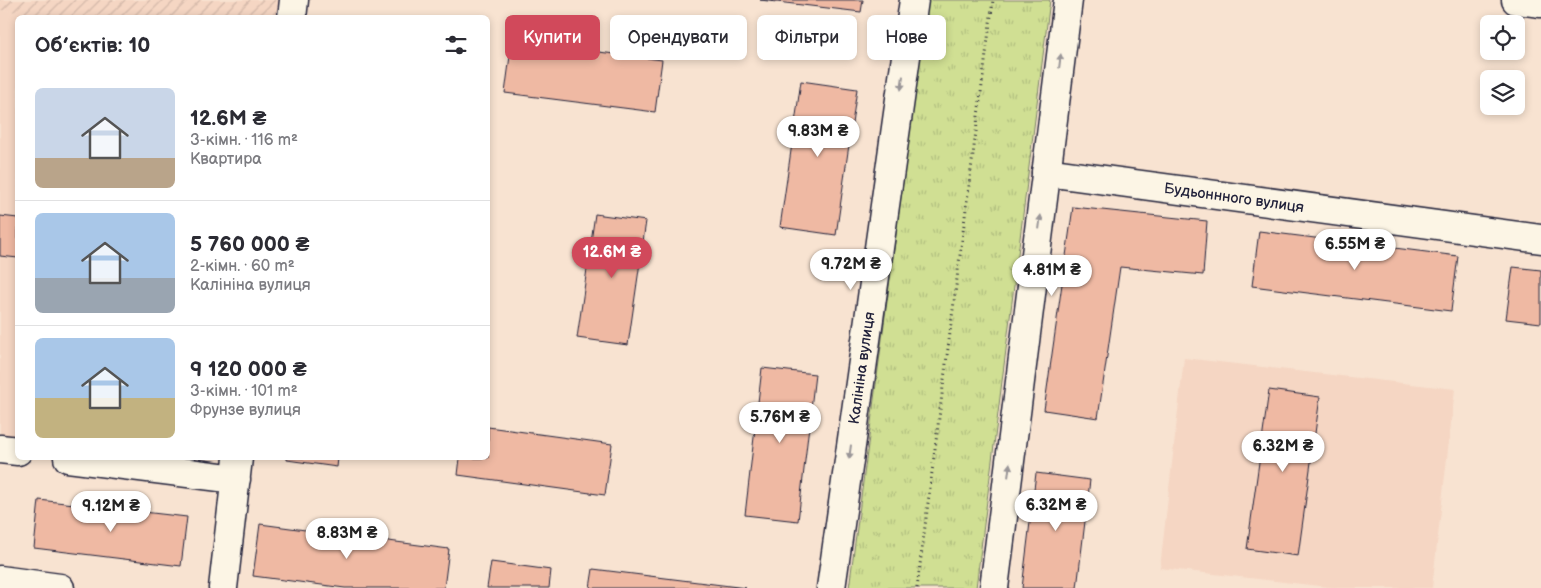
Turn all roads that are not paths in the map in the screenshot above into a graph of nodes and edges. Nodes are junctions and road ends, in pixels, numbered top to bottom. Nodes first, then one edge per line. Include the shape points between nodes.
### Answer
1 (294, 0) edge
2 (914, 0) edge
3 (1068, 0) edge
4 (1516, 0) edge
5 (1541, 3) edge
6 (292, 15) edge
7 (1046, 172) junction
8 (1541, 239) edge
9 (0, 449) edge
10 (15, 451) edge
11 (102, 460) edge
12 (237, 468) edge
13 (0, 580) edge
14 (60, 588) edge
15 (222, 588) edge
16 (831, 588) edge
17 (994, 588) edge

1 - 6 main road
2 -> 16 main road, Калініна вулиця
7 -> 3 main road
4 - 5 main road
7 - 8 main road, Будьоннного вулиця
17 -> 7 main road
9 - 10 main road
11 - 12 main road
12 - 15 main road
13 - 14 main road

